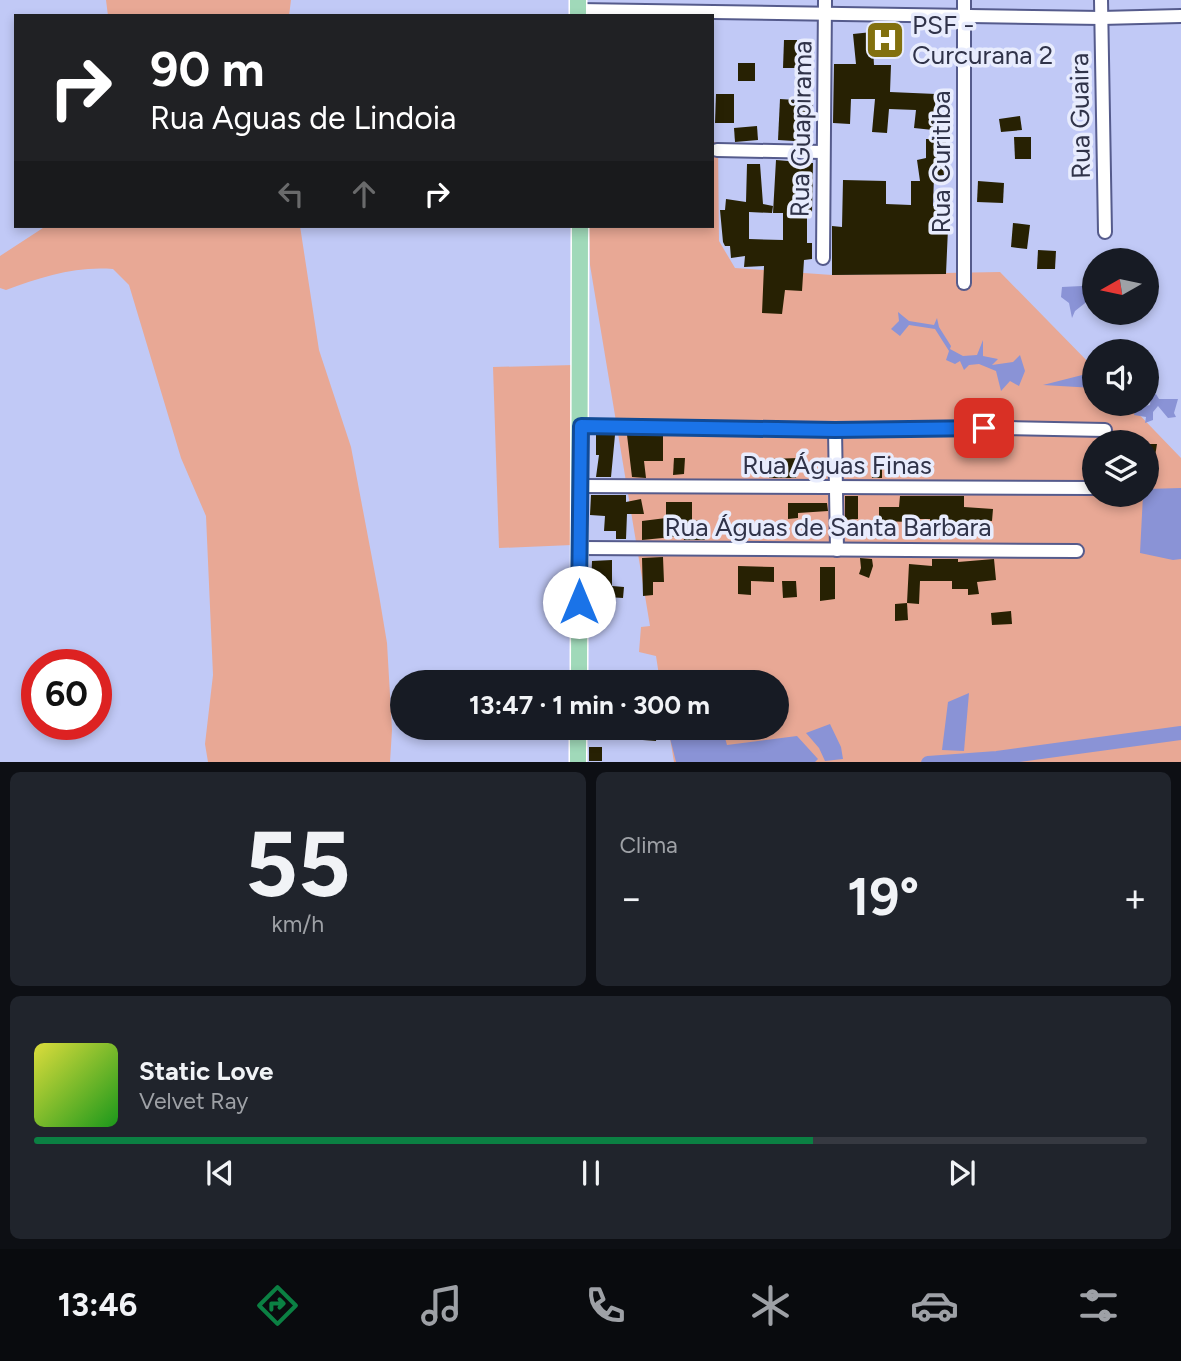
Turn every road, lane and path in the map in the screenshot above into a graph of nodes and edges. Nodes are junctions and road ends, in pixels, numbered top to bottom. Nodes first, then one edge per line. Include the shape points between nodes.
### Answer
1 (964, 0) edge
2 (1101, 0) edge
3 (825, 7) edge
4 (578, 9) edge
5 (963, 16) junction
6 (1181, 16) edge
7 (1101, 18) junction
8 (717, 150) dead end
9 (822, 152) junction
10 (579, 228) edge
11 (1105, 232) dead end
12 (822, 258) dead end
13 (964, 283) dead end
14 (581, 426) junction
15 (835, 430) junction
16 (1105, 430) dead end
17 (580, 486) junction
18 (836, 488) junction
19 (1082, 488) edge
20 (580, 548) junction
21 (837, 550) junction
22 (1077, 551) dead end
23 (579, 670) edge
24 (578, 740) edge
25 (578, 762) edge

1 - 5 street, Rua Curitiba
2 - 7 street, Rua Guaira
3 - 4 street
3 - 5 street
3 - 9 street, Rua Guapirama
5 - 7 street
5 - 13 street, Rua Curitiba
6 - 7 street
7 - 11 street, Rua Guaira
8 - 9 street
9 - 12 street, Rua Guapirama
10 - 14 main road
14 - 15 street
14 - 17 main road
15 - 16 street
15 - 18 street
17 - 18 street, Rua Águas Finas
17 - 20 main road
18 - 19 street, Rua Águas Finas
18 - 21 street
20 - 21 street, Rua Águas de Santa Barbara
20 - 23 main road
21 - 22 street, Rua Águas de Santa Barbara
24 - 25 main road

